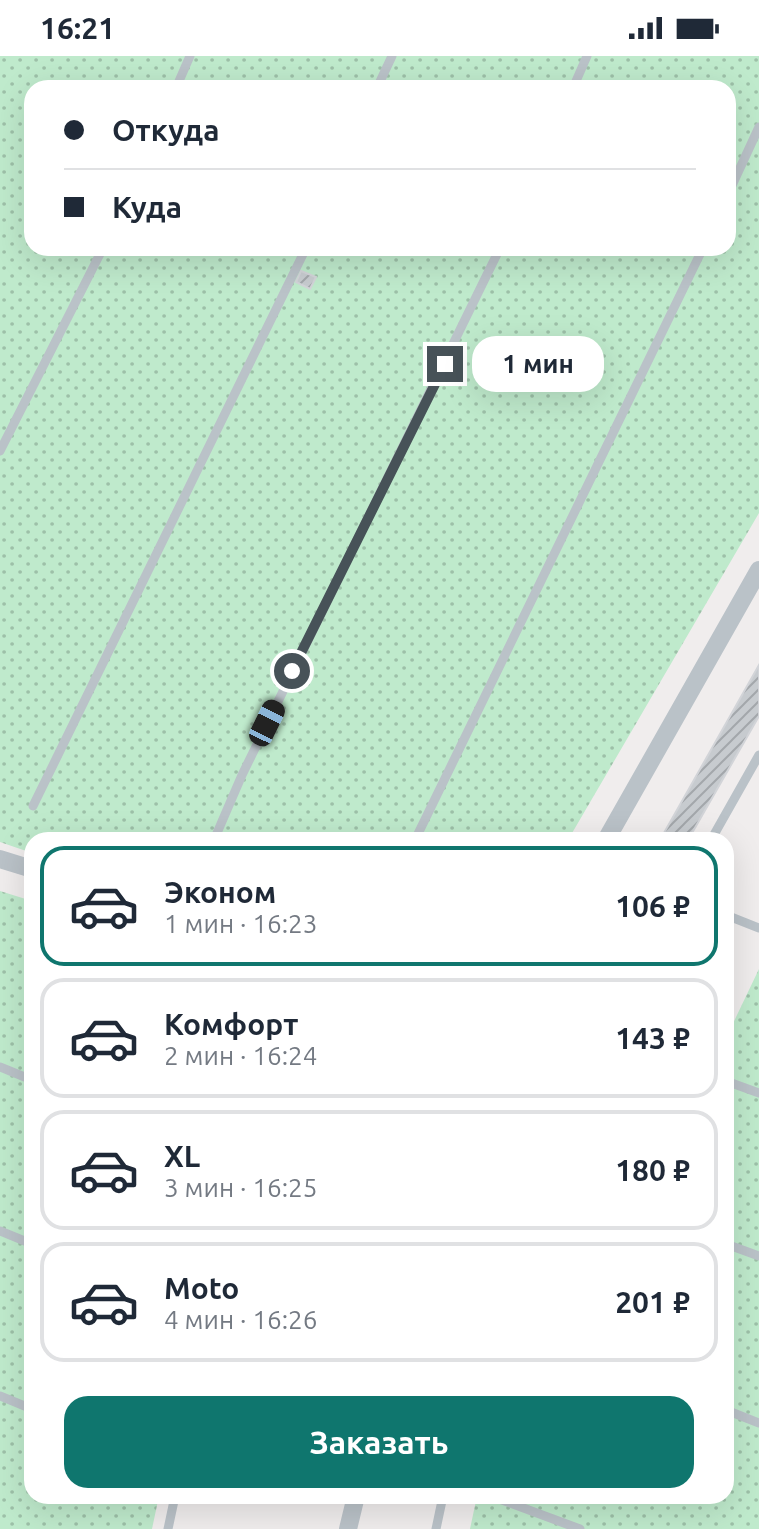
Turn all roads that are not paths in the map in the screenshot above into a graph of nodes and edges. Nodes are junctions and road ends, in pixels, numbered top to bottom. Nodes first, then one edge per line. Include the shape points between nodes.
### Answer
1 (190, 56) edge
2 (392, 56) edge
3 (587, 56) edge
4 (180, 80) edge
5 (381, 80) edge
6 (576, 80) edge
7 (759, 127) edge
8 (736, 177) edge
9 (99, 256) edge
10 (302, 256) edge
11 (496, 256) edge
12 (699, 256) edge
13 (0, 451) edge
14 (759, 570) edge
15 (758, 760) edge
16 (33, 806) dead end
17 (217, 832) edge
18 (419, 832) edge
19 (611, 832) edge
20 (716, 832) edge
21 (0, 859) edge
22 (24, 866) edge
23 (734, 918) edge
24 (759, 928) edge
25 (0, 1067) edge
26 (24, 1077) edge
27 (734, 1084) edge
28 (759, 1093) edge
29 (0, 1231) edge
30 (24, 1241) edge
31 (734, 1247) edge
32 (759, 1256) edge
33 (0, 1396) edge
34 (24, 1406) edge
35 (734, 1413) edge
36 (759, 1423) edge
37 (173, 1504) edge
38 (354, 1504) edge
39 (441, 1504) edge
40 (513, 1504) edge
41 (168, 1529) edge
42 (348, 1529) edge
43 (436, 1529) edge
44 (580, 1529) edge

1 - 4 lane
2 - 5 lane
3 - 6 lane
7 - 8 lane
9 - 13 lane
10 - 16 lane
11 - 17 lane
12 - 18 lane
14 - 19 street
15 - 20 lane
21 - 22 street
23 - 24 lane
25 - 26 lane
27 - 28 lane
29 - 30 lane
31 - 32 lane
33 - 34 lane
35 - 36 lane
37 - 41 lane
38 - 42 street
39 - 43 lane
40 - 44 lane

